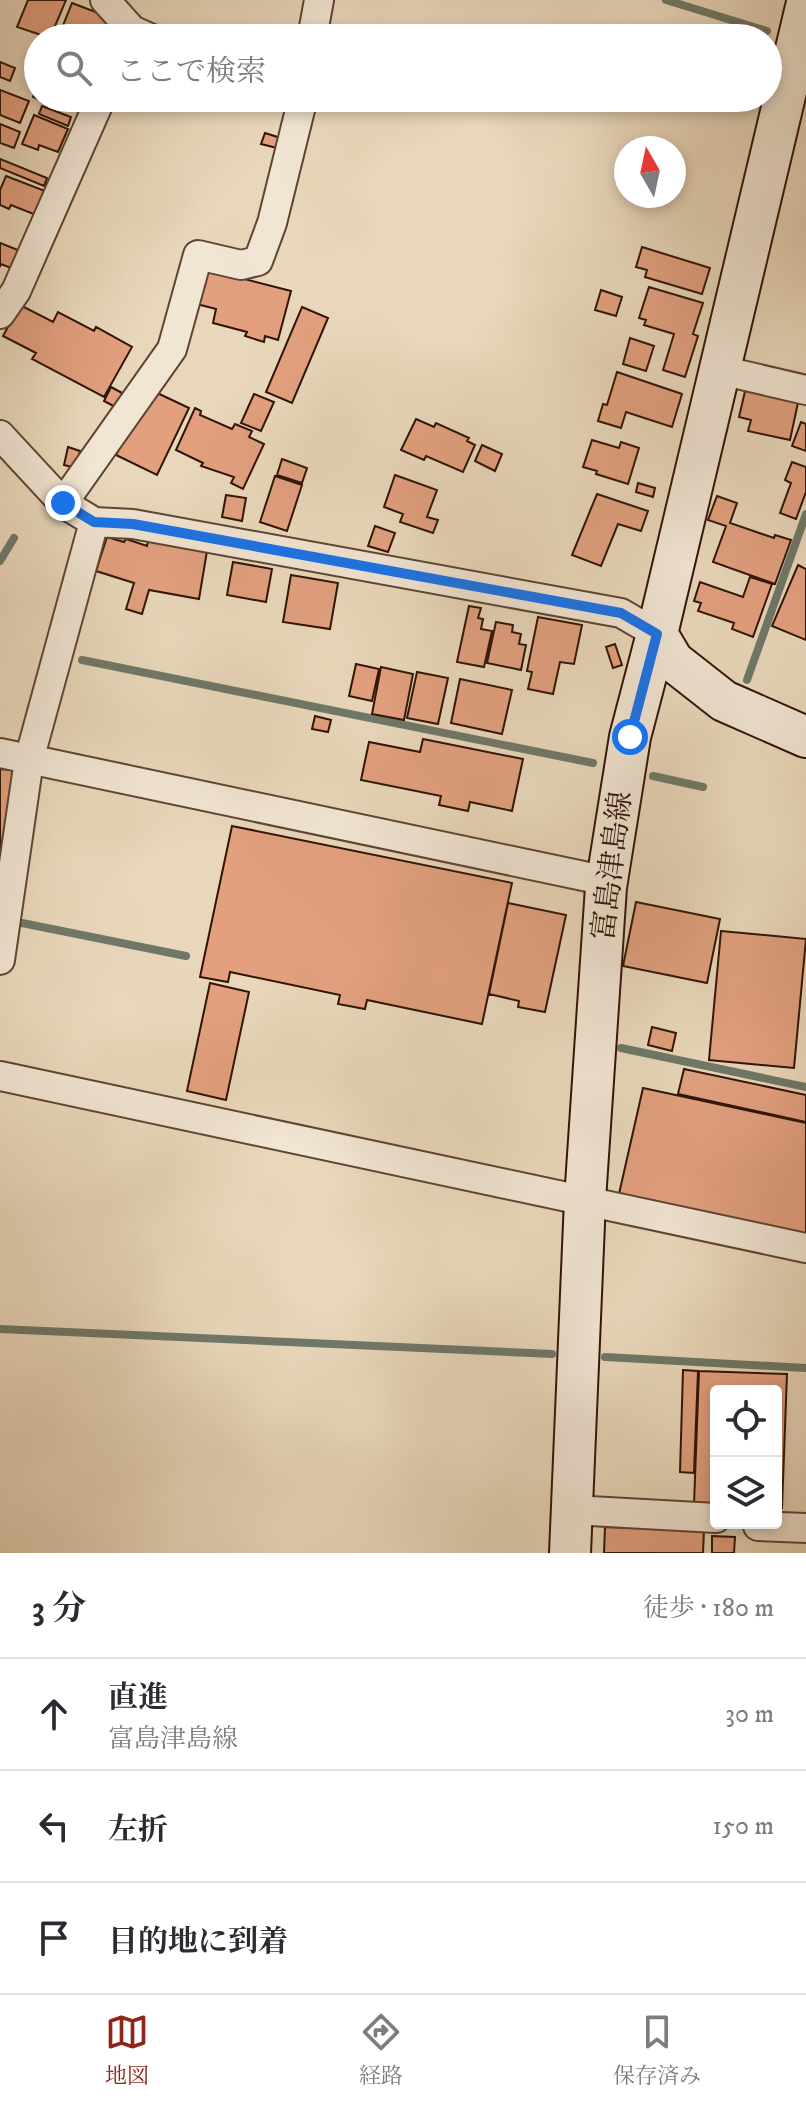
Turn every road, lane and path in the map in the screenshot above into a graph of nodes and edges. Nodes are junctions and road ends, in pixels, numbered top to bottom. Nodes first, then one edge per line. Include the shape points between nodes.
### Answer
1 (105, 0) edge
2 (319, 0) edge
3 (126, 24) edge
4 (315, 24) edge
5 (804, 24) edge
6 (95, 112) edge
7 (293, 112) edge
8 (0, 314) edge
9 (720, 370) junction
10 (806, 390) edge
11 (0, 435) edge
12 (63, 503) junction
13 (94, 522) junction
14 (657, 634) junction
15 (806, 737) edge
16 (0, 753) edge
17 (29, 760) junction
18 (607, 881) junction
19 (0, 960) edge
20 (0, 1076) edge
21 (585, 1200) junction
22 (806, 1248) edge
23 (572, 1510) junction
24 (710, 1518) edge
25 (782, 1527) edge
26 (806, 1528) edge
27 (570, 1553) edge

1 - 3 street
2 - 4 street
5 - 9 main road, 富島津島線
6 - 8 street via 16,291
7 - 12 street via 272,223 258,261 241,265 198,255 172,349
9 - 10 street
9 - 14 main road, 富島津島線
11 - 12 street
12 - 13 street
13 - 14 street via 148,527 621,613
13 - 17 street
14 - 15 main road via 673,661 724,701
14 - 18 main road, 富島津島線 via 630,737
16 - 17 street
17 - 18 street
17 - 19 street
18 - 21 main road, 富島津島線
20 - 21 street
21 - 22 street
21 - 23 main road, 富島津島線
23 - 24 street
23 - 27 main road, 富島津島線
25 - 26 street

